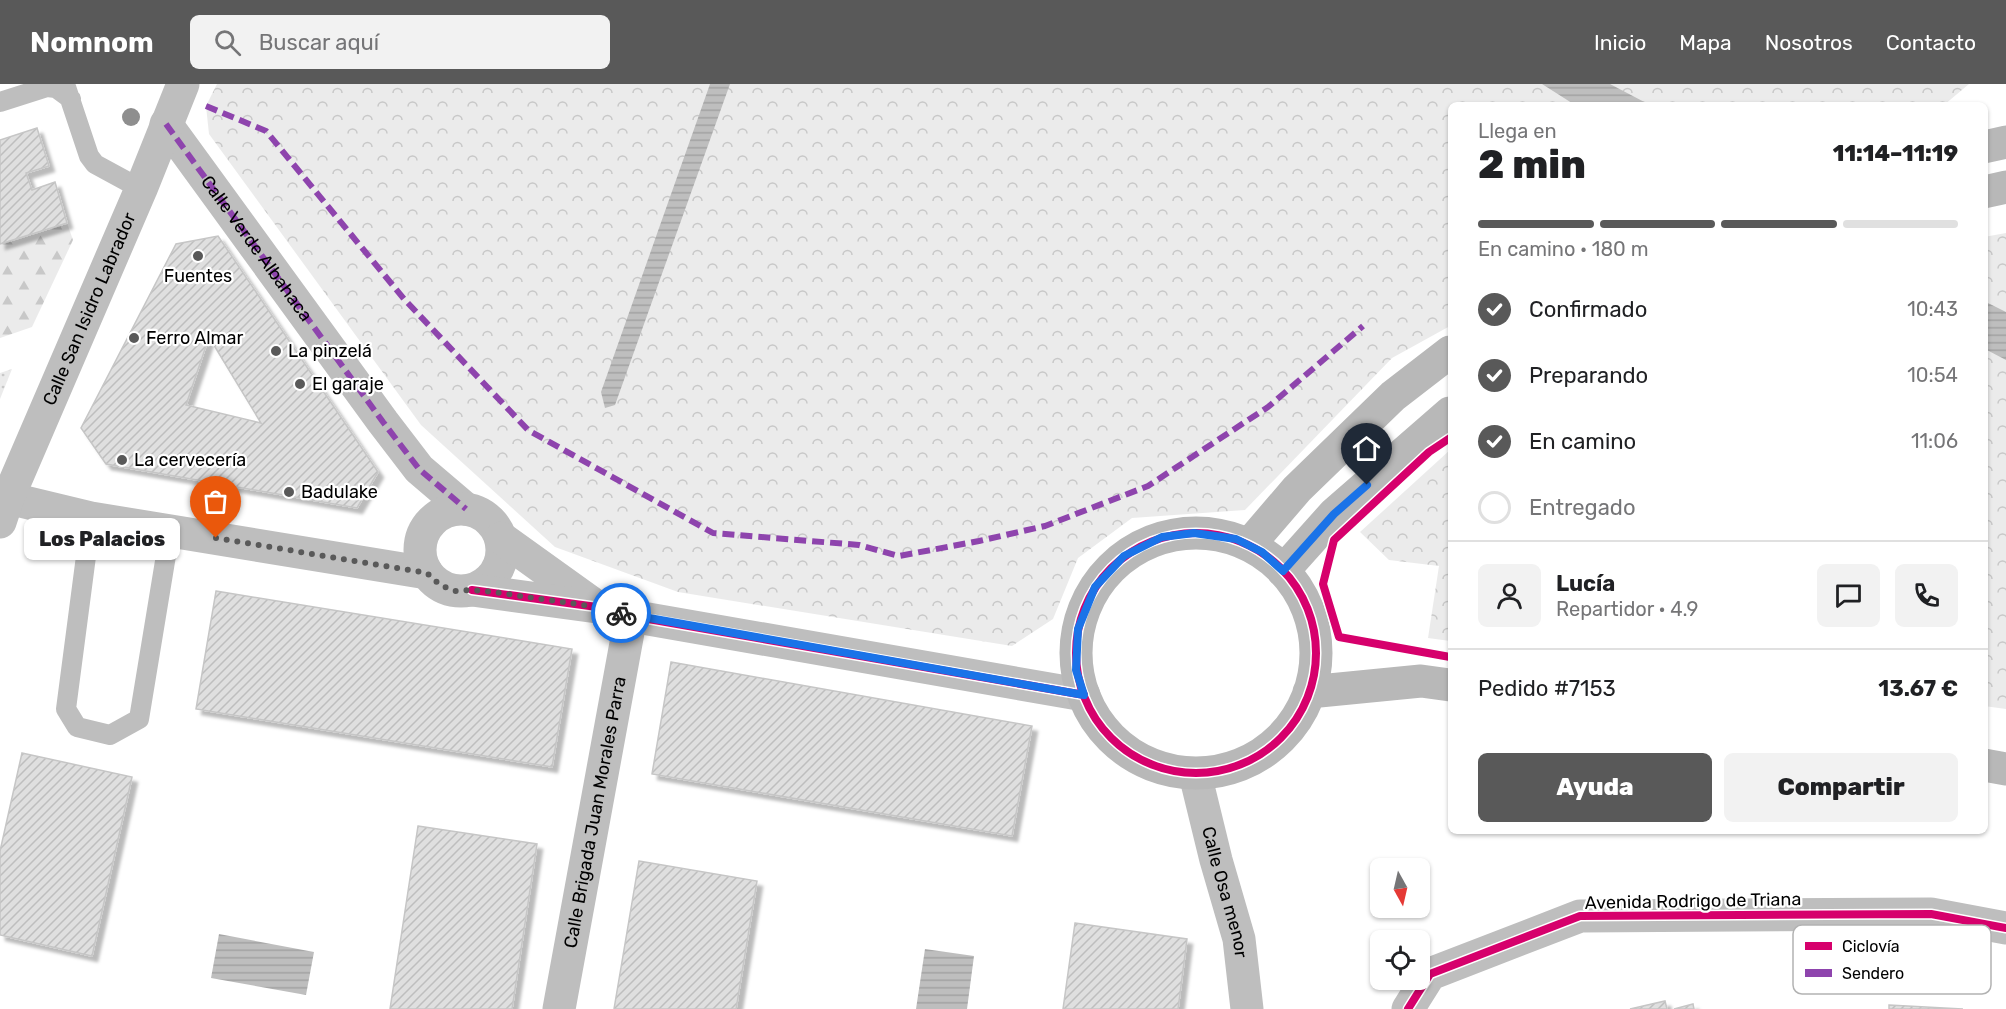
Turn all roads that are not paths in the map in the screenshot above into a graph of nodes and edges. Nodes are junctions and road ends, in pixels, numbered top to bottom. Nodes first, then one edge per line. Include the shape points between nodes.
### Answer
1 (68, 92) edge
2 (170, 97) edge
3 (0, 102) edge
4 (2006, 142) edge
5 (1988, 146) edge
6 (2006, 187) edge
7 (141, 189) junction
8 (1988, 191) edge
9 (1448, 354) edge
10 (1448, 415) edge
11 (466, 509) junction
12 (4, 510) edge
13 (91, 518) junction
14 (170, 531) junction
15 (501, 538) junction
16 (1249, 545) junction
17 (1283, 571) junction
18 (427, 573) junction
19 (472, 590) junction
20 (597, 607) junction
21 (631, 616) junction
22 (1448, 685) edge
23 (1309, 692) junction
24 (1084, 695) junction
25 (1988, 766) edge
26 (2006, 768) edge
27 (1195, 774) junction
28 (1990, 925) edge
29 (1991, 925) edge
30 (2006, 928) edge
31 (558, 1009) edge
32 (1247, 1009) edge
33 (1408, 1009) edge

1 - 3 lane via 47,87
1 - 7 lane via 95,164
2 - 7 street, Calle San Isidro Labrador
2 - 11 street, Calle Verde Albahaca via 376,412 419,469
4 - 5 street
6 - 8 street
7 - 12 street, Calle San Isidro Labrador
9 - 16 street via 1393,396 1297,489
10 - 17 street via 1334,514
11 - 15 street via 494,524
11 - 18 street via 447,511 431,521 421,537 420,556
12 - 13 street
13 - 14 street
13 - 14 lane via 66,709 77,728 110,735 139,719
14 - 18 street
15 - 19 street via 503,554 498,570
15 - 20 street
16 - 17 street
16 - 24 street via 1236,539 1194,533 1162,537 1124,556 1095,587 1078,629 1076,670
17 - 23 street via 1293,580 1316,635 1315,677
18 - 19 street via 440,585 455,591
19 - 20 street
20 - 21 street
21 - 24 street
21 - 31 street, Calle Brigada Juan Morales Parra
22 - 23 street via 1421,681
23 - 27 street via 1273,747 1236,767
24 - 27 street via 1088,709 1114,742 1143,762
25 - 26 street
27 - 32 street, Calle Osa menor via 1239,939
28 - 33 street, Avenida Rodrigo de Triana via 1931,914 1580,916 1431,974
29 - 30 street, Avenida Rodrigo de Triana

